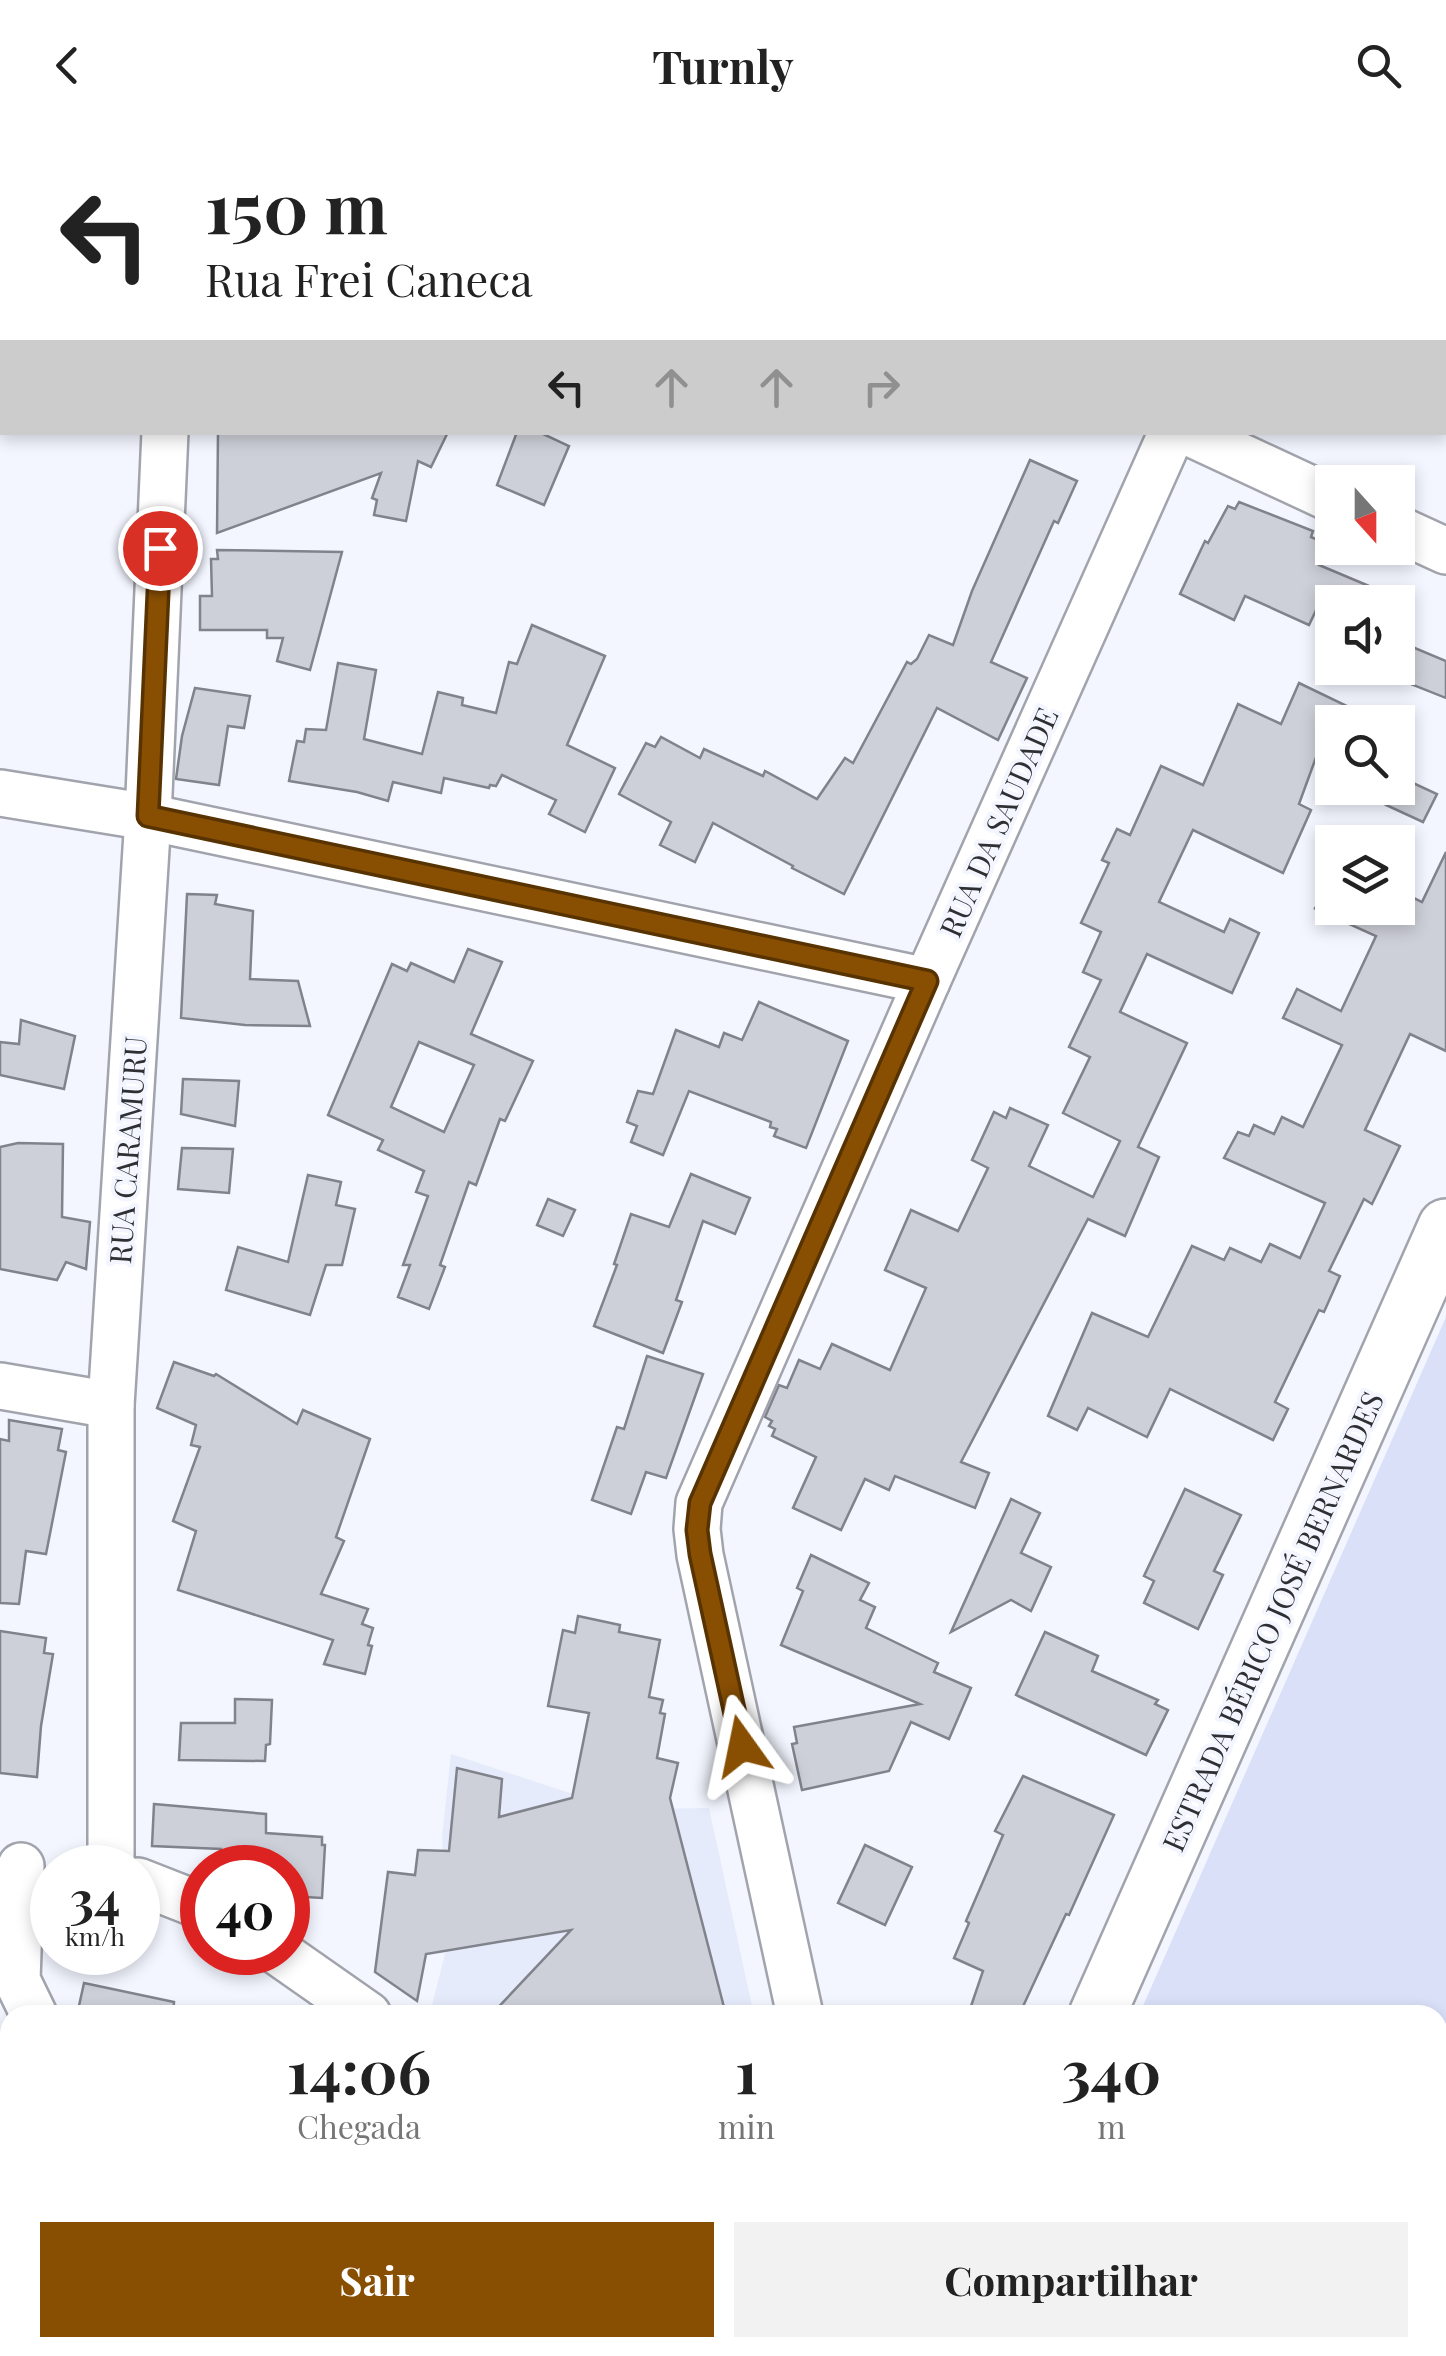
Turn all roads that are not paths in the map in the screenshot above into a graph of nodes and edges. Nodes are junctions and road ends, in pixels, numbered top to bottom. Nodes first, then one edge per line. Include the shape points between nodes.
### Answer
1 (165, 435) edge
2 (1171, 435) edge
3 (1194, 435) edge
4 (1315, 491) edge
5 (1415, 537) edge
6 (1446, 551) edge
7 (0, 793) edge
8 (148, 816) junction
9 (927, 981) junction
10 (1446, 1227) edge
11 (0, 1386) edge
12 (111, 1404) junction
13 (111, 1845) edge
14 (26, 1866) edge
15 (310, 1974) edge
16 (29, 2005) edge
17 (354, 2005) edge
18 (798, 2005) edge
19 (1100, 2005) edge

1 - 8 street, RUA CARAMURU
2 - 9 street, RUA DA SAUDADE
3 - 4 street
5 - 6 street
7 - 8 street
8 - 9 street
8 - 12 street, RUA CARAMURU
9 - 18 street, RUA DA SAUDADE via 700,1503 700,1554
10 - 19 main road, ESTRADA BÉRICO JOSÉ BERNARDES
11 - 12 street
12 - 13 street, RUA CARAMURU
14 - 16 street via 16,1980
15 - 17 street

